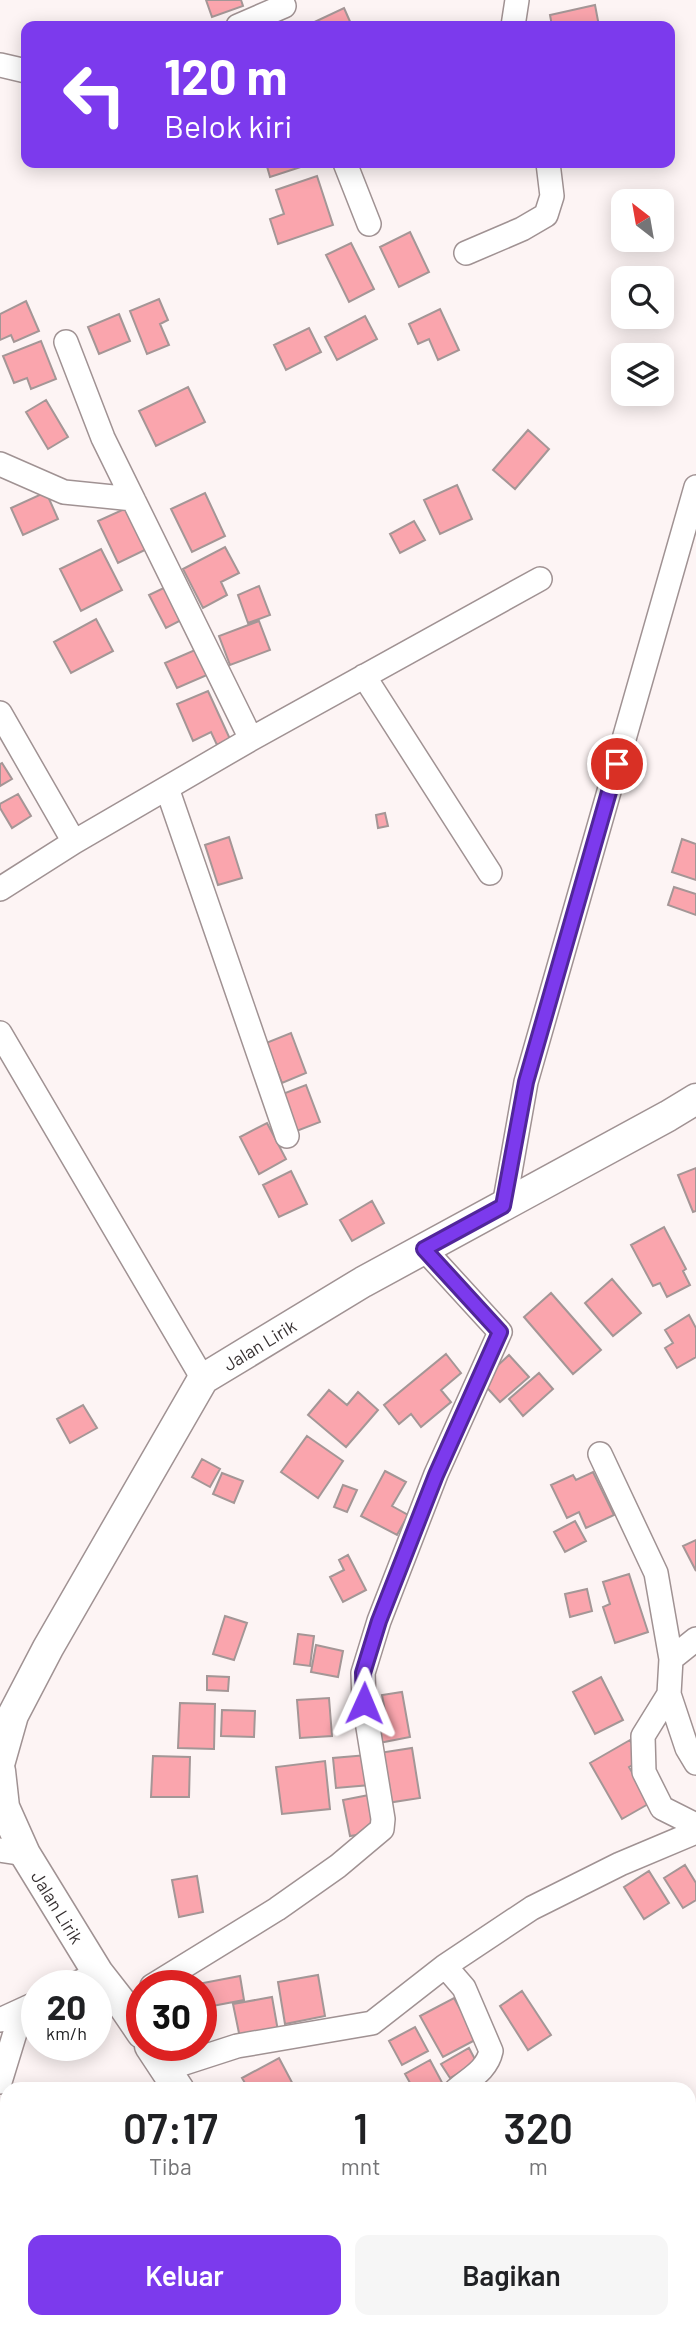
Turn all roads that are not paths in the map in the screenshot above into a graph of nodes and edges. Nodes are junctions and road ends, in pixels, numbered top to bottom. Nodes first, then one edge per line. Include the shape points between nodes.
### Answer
1 (517, 0) edge
2 (286, 11) edge
3 (254, 21) edge
4 (514, 21) edge
5 (0, 65) edge
6 (21, 70) edge
7 (347, 168) edge
8 (549, 168) edge
9 (369, 224) dead end
10 (466, 253) dead end
11 (66, 342) dead end
12 (0, 464) edge
13 (696, 487) edge
14 (133, 499) junction
15 (540, 579) dead end
16 (364, 676) junction
17 (0, 713) edge
18 (251, 739) junction
19 (167, 788) junction
20 (74, 842) junction
21 (490, 873) dead end
22 (0, 889) edge
23 (0, 1033) edge
24 (696, 1099) edge
25 (287, 1136) dead end
26 (503, 1206) junction
27 (424, 1249) junction
28 (203, 1379) junction
29 (600, 1454) dead end
30 (696, 1639) edge
31 (671, 1659) junction
32 (669, 1694) junction
33 (0, 1761) edge
34 (696, 1763) edge
35 (0, 1771) edge
36 (696, 1825) edge
37 (696, 1832) edge
38 (13, 1852) edge
39 (445, 1966) junction
40 (96, 1970) edge
41 (178, 1970) edge
42 (21, 2011) edge
43 (0, 2020) edge
44 (21, 2028) edge
45 (165, 2068) edge
46 (0, 2082) edge
47 (466, 2082) edge

1 - 4 street
2 - 3 street
5 - 6 street
7 - 9 street
8 - 10 street via 552,196 546,215
11 - 14 street via 95,419
12 - 14 street via 64,492
13 - 26 street via 526,1082
14 - 18 street
15 - 16 street
16 - 18 street
16 - 21 street
17 - 20 street
18 - 19 street
19 - 20 street
19 - 25 street
20 - 22 street
23 - 28 street
24 - 26 main road, Jalan Lirik
26 - 27 main road, Jalan Lirik
27 - 28 main road, Jalan Lirik
27 - 41 street via 500,1332 436,1475 363,1673 382,1829 277,1909
28 - 33 main road, Jalan Lirik via 48,1648 13,1715
29 - 31 street via 656,1573
30 - 31 street
31 - 32 street
32 - 34 street
32 - 36 street via 643,1736 644,1772 662,1808
35 - 38 main road, Jalan Lirik
37 - 39 street via 532,1908
38 - 40 main road, Jalan Lirik
39 - 45 street via 372,2023 237,2046
39 - 47 street via 464,1988 491,2051 484,2068
42 - 43 street
44 - 46 street

